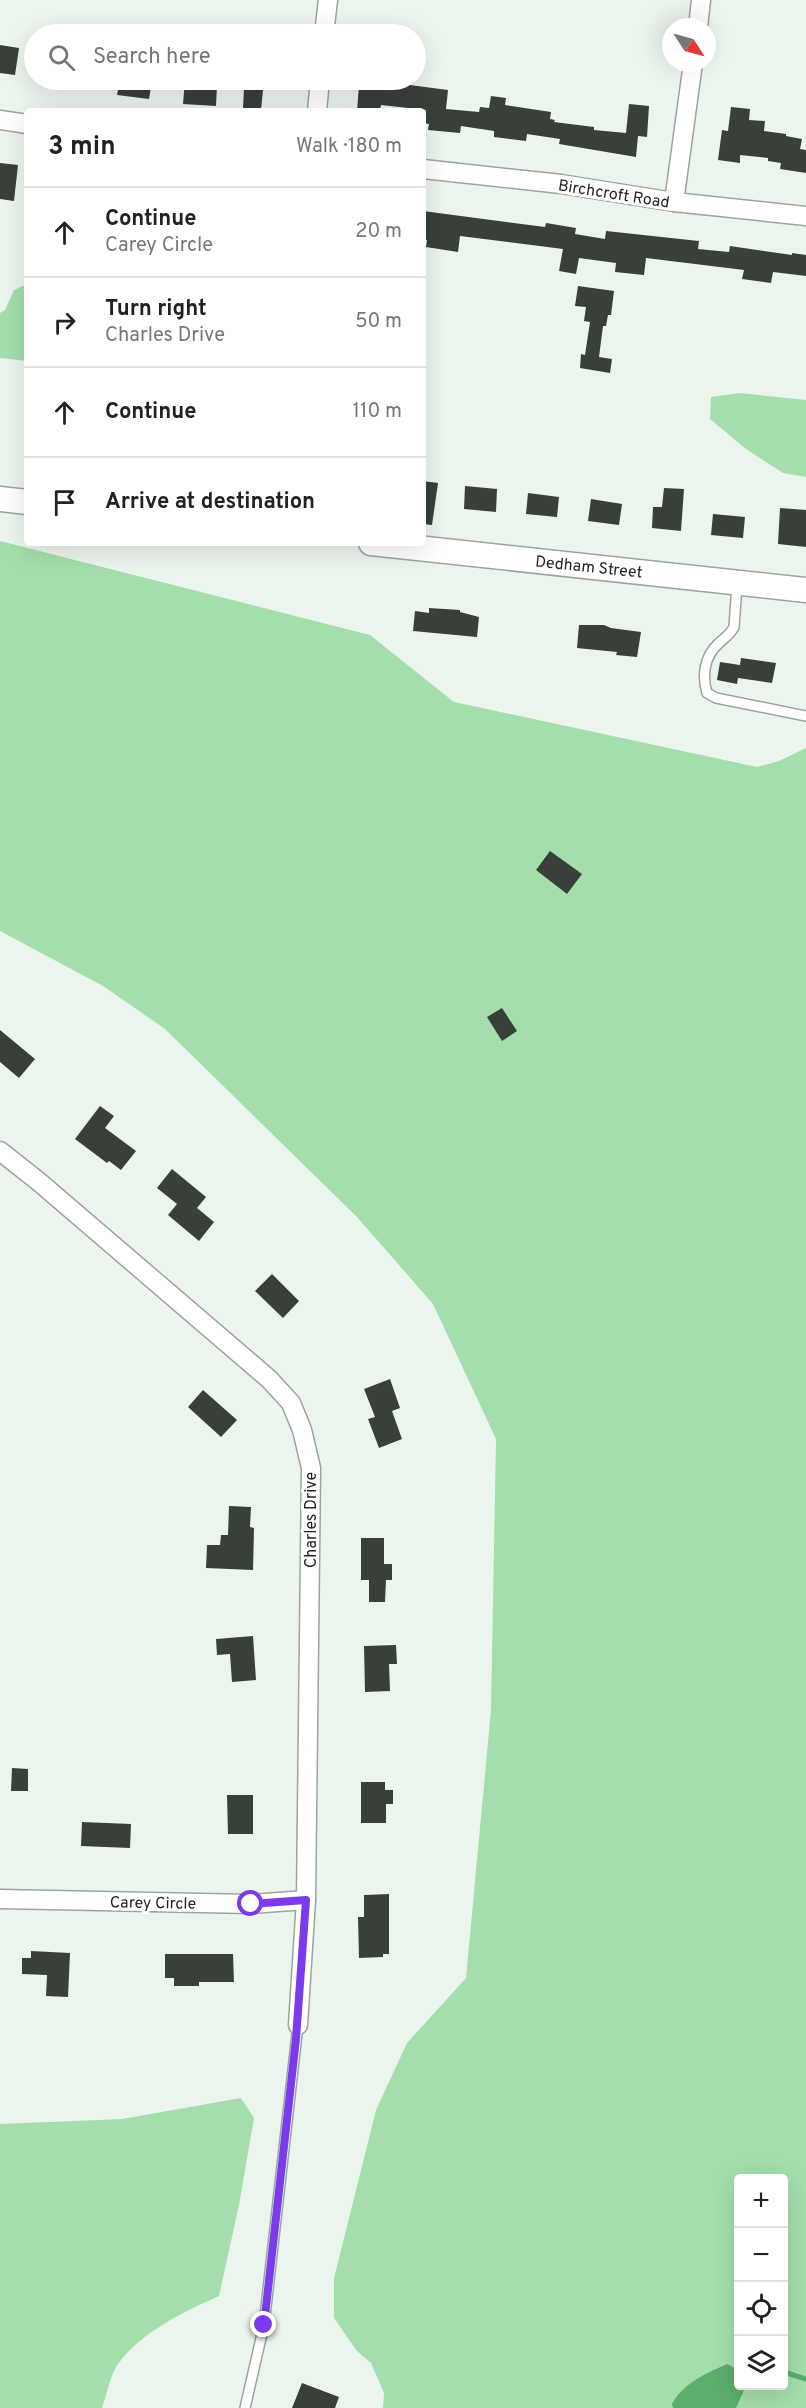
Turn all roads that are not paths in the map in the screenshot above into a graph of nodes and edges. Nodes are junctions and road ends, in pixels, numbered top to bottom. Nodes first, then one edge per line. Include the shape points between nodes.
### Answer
1 (328, 0) edge
2 (701, 0) edge
3 (699, 18) edge
4 (325, 24) edge
5 (692, 72) edge
6 (319, 90) edge
7 (318, 108) edge
8 (0, 120) edge
9 (24, 124) edge
10 (426, 169) edge
11 (674, 202) junction
12 (806, 216) edge
13 (0, 499) edge
14 (24, 502) edge
15 (398, 546) edge
16 (737, 583) junction
17 (806, 591) edge
18 (806, 716) edge
19 (0, 1151) edge
20 (0, 1899) edge
21 (306, 1900) junction
22 (298, 2025) joint
23 (245, 2408) edge

1 - 4 street
2 - 3 street
5 - 11 street
6 - 7 street
8 - 9 street
10 - 11 street, Birchcroft Road via 561,184
11 - 12 street, Birchcroft Road
13 - 14 main road
15 - 16 main road, Dedham Street
16 - 17 main road, Dedham Street
16 - 18 lane via 734,627 706,663 707,693
19 - 21 street, Charles Drive via 269,1379 291,1404 302,1430 311,1468
20 - 21 street, Carey Circle via 251,1904
21 - 22 street, Charles Drive
22 - 23 lane via 264,2325

